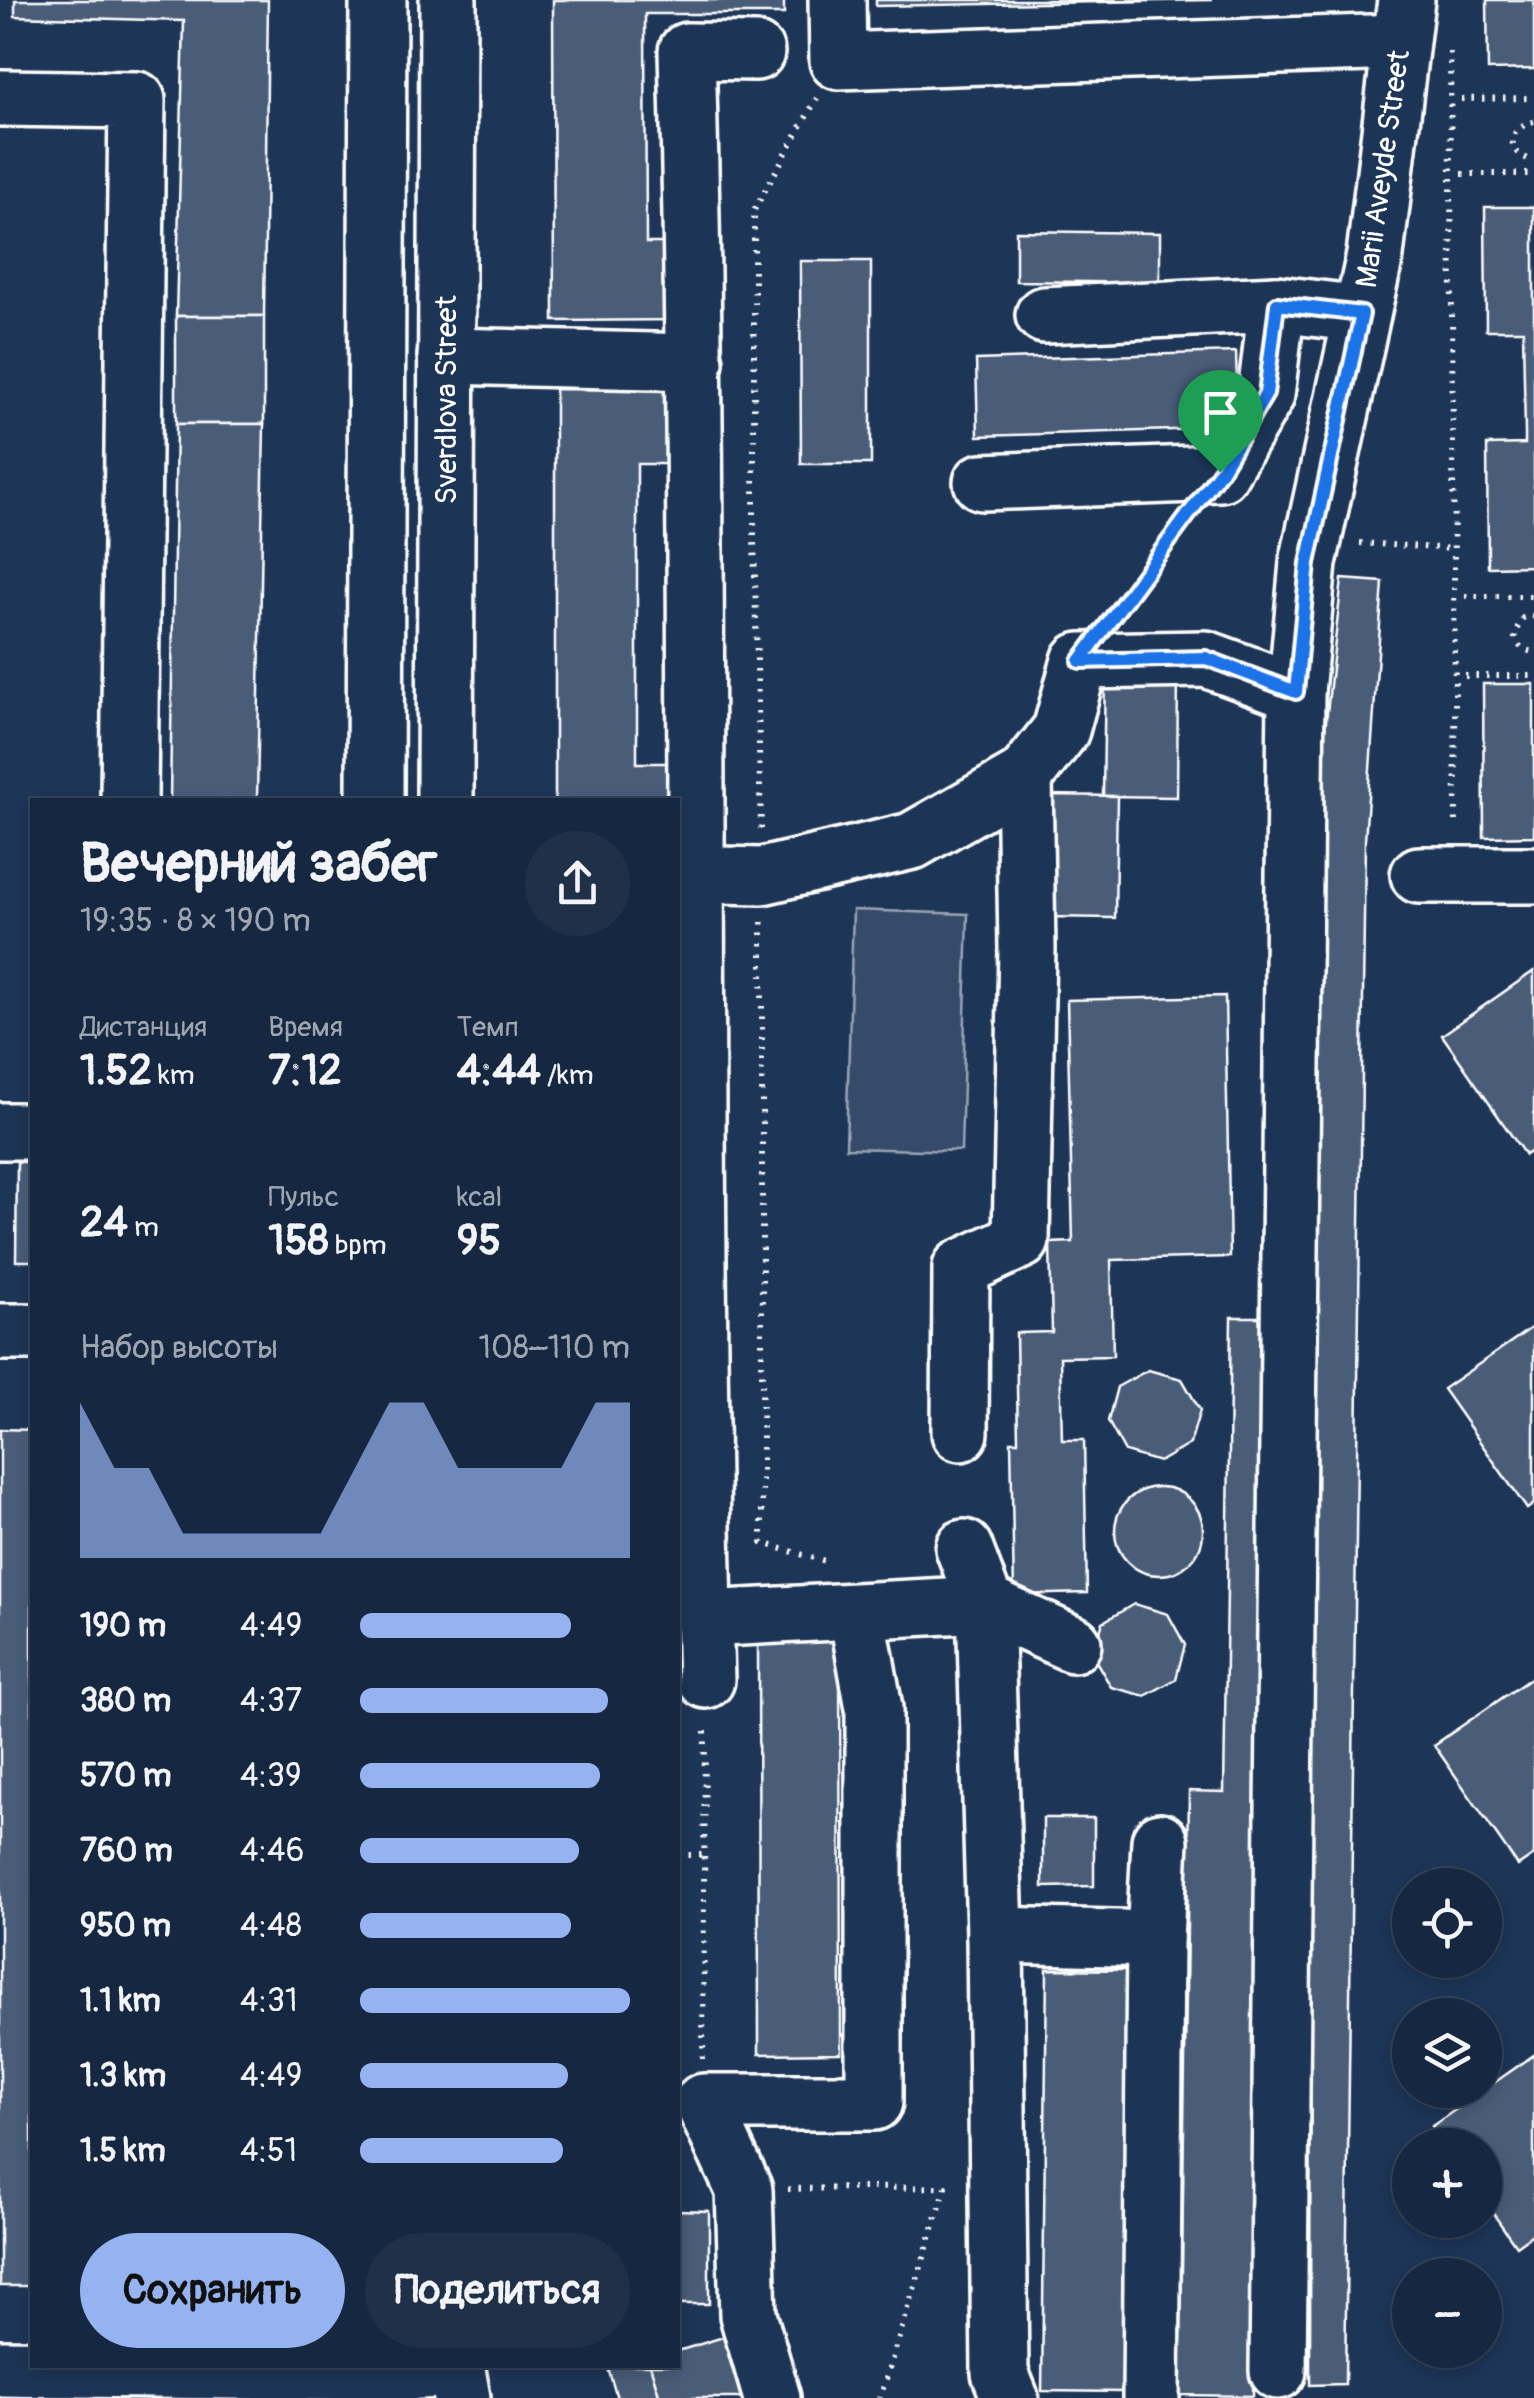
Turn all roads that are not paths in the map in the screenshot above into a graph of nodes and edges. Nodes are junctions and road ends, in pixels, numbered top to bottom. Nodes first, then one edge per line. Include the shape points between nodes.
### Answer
1 (378, 0) edge
2 (448, 0) edge
3 (837, 0) edge
4 (1418, 27) edge
5 (756, 52) dead end
6 (0, 98) edge
7 (1277, 304) junction
8 (1362, 314) junction
9 (1044, 315) dead end
10 (446, 356) junction
11 (695, 362) junction
12 (982, 482) dead end
13 (1296, 692) junction
14 (1024, 778) junction
15 (129, 798) edge
16 (375, 798) edge
17 (445, 798) edge
18 (686, 874) edge
19 (1534, 875) edge
20 (1437, 876) road end
21 (0, 1131) edge
22 (30, 1131) edge
23 (0, 1332) edge
24 (30, 1332) edge
25 (960, 1433) dead end
26 (964, 1548) dead end
27 (985, 1604) junction
28 (857, 1613) junction
29 (704, 1619) junction
30 (1073, 1644) dead end
31 (706, 1680) road end
32 (1160, 1841) dead end
33 (995, 1935) junction
34 (1155, 1939) junction
35 (0, 2368) edge
36 (1278, 2372) dead end
37 (459, 2377) edge
38 (385, 2379) edge
39 (133, 2385) edge
40 (772, 2398) edge
41 (1010, 2398) edge
42 (1151, 2398) edge

1 - 16 main road
2 - 10 main road, Sverdlova Street
3 - 4 main road via 838,61
4 - 8 main road, Marii Aveyde Street
5 - 11 main road via 687,51
6 - 15 main road via 137,100
7 - 8 main road
7 - 9 main road
7 - 12 main road via 1266,394 1220,472
8 - 13 main road, Marii Aveyde Street via 1308,563
10 - 11 main road
10 - 17 main road, Sverdlova Street
11 - 18 main road
13 - 14 main road via 1206,658 1080,661 1062,730
13 - 36 main road, Marii Aveyde Street
14 - 18 main road via 912,841 762,876
14 - 25 main road via 1021,1240 961,1268
18 - 29 main road
19 - 20 main road
21 - 22 main road
23 - 24 main road
26 - 27 main road
27 - 28 main road
27 - 30 main road
27 - 33 main road
28 - 29 main road
28 - 40 main road via 874,1708 874,2102 703,2102 744,2190 748,2315
29 - 31 main road
32 - 34 main road
33 - 34 main road
33 - 41 main road via 1000,2373
34 - 42 main road
35 - 39 main road
37 - 38 main road
38 - 39 main road

